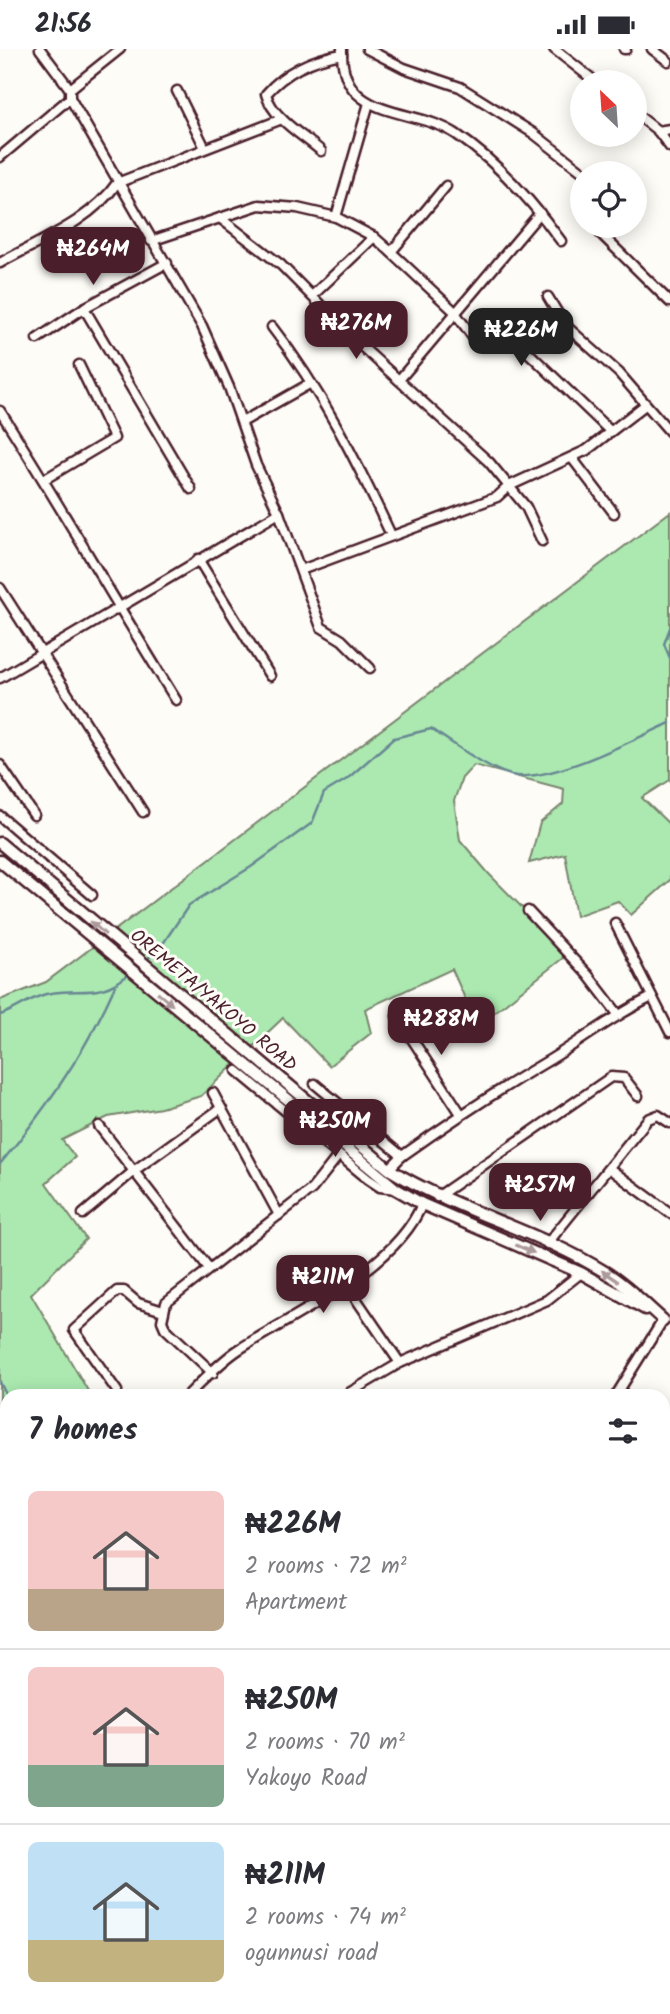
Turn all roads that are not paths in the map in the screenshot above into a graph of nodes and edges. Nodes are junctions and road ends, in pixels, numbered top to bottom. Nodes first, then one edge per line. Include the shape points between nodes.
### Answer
1 (40, 49) edge
2 (120, 49) edge
3 (367, 49) edge
4 (554, 49) edge
5 (652, 49) edge
6 (342, 51) edge
7 (667, 61) dead end
8 (581, 70) edge
9 (177, 91) dead end
10 (70, 94) junction
11 (369, 103) junction
12 (282, 119) junction
13 (648, 123) edge
14 (670, 129) edge
15 (658, 131) junction
16 (670, 147) edge
17 (205, 148) junction
18 (321, 151) dead end
19 (0, 157) edge
20 (570, 162) edge
21 (117, 183) junction
22 (446, 186) dead end
23 (540, 213) junction
24 (336, 216) junction
25 (220, 218) junction
26 (374, 237) junction
27 (605, 238) edge
28 (151, 240) junction
29 (561, 241) dead end
30 (391, 252) junction
31 (0, 263) edge
32 (167, 263) junction
33 (312, 296) junction
34 (548, 297) dead end
35 (670, 302) edge
36 (84, 308) junction
37 (454, 311) junction
38 (272, 327) dead end
39 (37, 339) dead end
40 (79, 365) dead end
41 (399, 380) junction
42 (311, 383) junction
43 (645, 405) junction
44 (1, 416) edge
45 (242, 422) junction
46 (610, 431) junction
47 (670, 432) edge
48 (572, 459) junction
49 (45, 479) junction
50 (509, 486) junction
51 (191, 489) dead end
52 (279, 513) junction
53 (614, 513) dead end
54 (391, 535) junction
55 (542, 541) dead end
56 (198, 558) junction
57 (301, 570) junction
58 (0, 588) edge
59 (118, 608) junction
60 (40, 654) junction
61 (370, 668) dead end
62 (270, 676) dead end
63 (0, 678) edge
64 (176, 700) dead end
65 (0, 765) edge
66 (143, 812) dead end
67 (34, 815) dead end
68 (0, 816) edge
69 (0, 843) edge
70 (0, 860) edge
71 (92, 895) dead end
72 (528, 911) dead end
73 (615, 923) dead end
74 (652, 997) junction
75 (618, 1014) junction
76 (397, 1016) dead end
77 (670, 1032) edge
78 (237, 1071) dead end
79 (315, 1084) dead end
80 (213, 1093) dead end
81 (638, 1096) dead end
82 (221, 1108) junction
83 (461, 1114) junction
84 (670, 1123) edge
85 (99, 1126) dead end
86 (338, 1156) junction
87 (402, 1156) junction
88 (388, 1169) junction
89 (610, 1169) junction
90 (135, 1170) junction
91 (396, 1189) junction
92 (437, 1197) junction
93 (422, 1204) junction
94 (670, 1213) edge
95 (83, 1214) dead end
96 (279, 1215) junction
97 (547, 1244) junction
98 (208, 1267) junction
99 (581, 1273) junction
100 (346, 1284) junction
101 (163, 1311) junction
102 (667, 1321) edge
103 (400, 1363) junction
104 (213, 1373) junction
105 (116, 1389) edge
106 (195, 1389) edge
107 (356, 1389) edge
108 (620, 1389) edge

1 - 10 street
2 - 10 street
3 - 20 street via 404,68 460,87
4 - 8 street
5 - 7 street
6 - 11 street via 349,83
6 - 12 street via 279,79 267,94
9 - 17 street
10 - 19 street
10 - 21 street
11 - 23 street via 454,133 496,166
11 - 24 street
12 - 17 street
12 - 18 street
13 - 15 street
14 - 15 street
15 - 16 street
17 - 21 street
21 - 28 street
21 - 31 street via 81,217
22 - 30 street
23 - 29 street
23 - 37 street
24 - 25 street via 259,205
24 - 26 street
25 - 28 street
25 - 33 street via 281,265
26 - 30 street
26 - 33 street
27 - 35 street
28 - 32 street
30 - 37 street
32 - 36 street
32 - 45 street via 202,326
33 - 41 street
34 - 43 street via 565,325 619,373
36 - 39 street
36 - 51 street
37 - 41 street
37 - 46 street via 477,343 508,333
38 - 42 street
40 - 49 street via 114,438
41 - 50 street
42 - 45 street
42 - 54 street via 358,464
43 - 46 street
43 - 47 street
44 - 49 street
45 - 52 street
46 - 48 street
48 - 50 street
48 - 53 street
49 - 59 street
50 - 54 street via 497,497
50 - 55 street via 526,506
52 - 56 street
52 - 57 street
54 - 57 street
56 - 59 street
56 - 62 street
57 - 61 street via 321,627 342,640
58 - 60 street
59 - 60 street
59 - 64 street
60 - 63 street
60 - 66 street
65 - 67 street
68 - 71 street
88 -> 69 main road, OREMETA/YAKOYO ROAD
70 -> 91 main road
72 - 75 street
73 - 74 street
74 - 75 street
74 - 77 street
75 - 83 street
76 - 83 street
78 - 86 street
79 - 87 street
80 - 82 street
81 - 92 street via 624,1079 611,1077
82 - 90 street
82 - 96 street
83 - 87 street
84 - 89 street via 658,1115 648,1119
85 - 90 street
86 - 91 street via 380,1187
86 - 96 street via 312,1189
87 - 88 street
88 - 92 main road, OREMETA/YAKOYO ROAD
89 - 94 street
89 - 97 street
90 - 95 street
90 - 98 street
91 - 93 main road
92 - 97 main road, OREMETA/YAKOYO ROAD
93 -> 99 main road
93 - 100 street via 409,1229
96 - 98 street
102 -> 97 main road, OREMETA/YAKOYO ROAD via 605,1272
98 - 101 street via 170,1297
99 - 102 main road
99 - 103 street via 547,1300
100 - 103 street
100 - 104 street via 236,1352
101 - 104 street via 165,1328
101 - 105 street via 117,1291 74,1330
102 - 108 street
103 - 107 street
104 - 106 street

